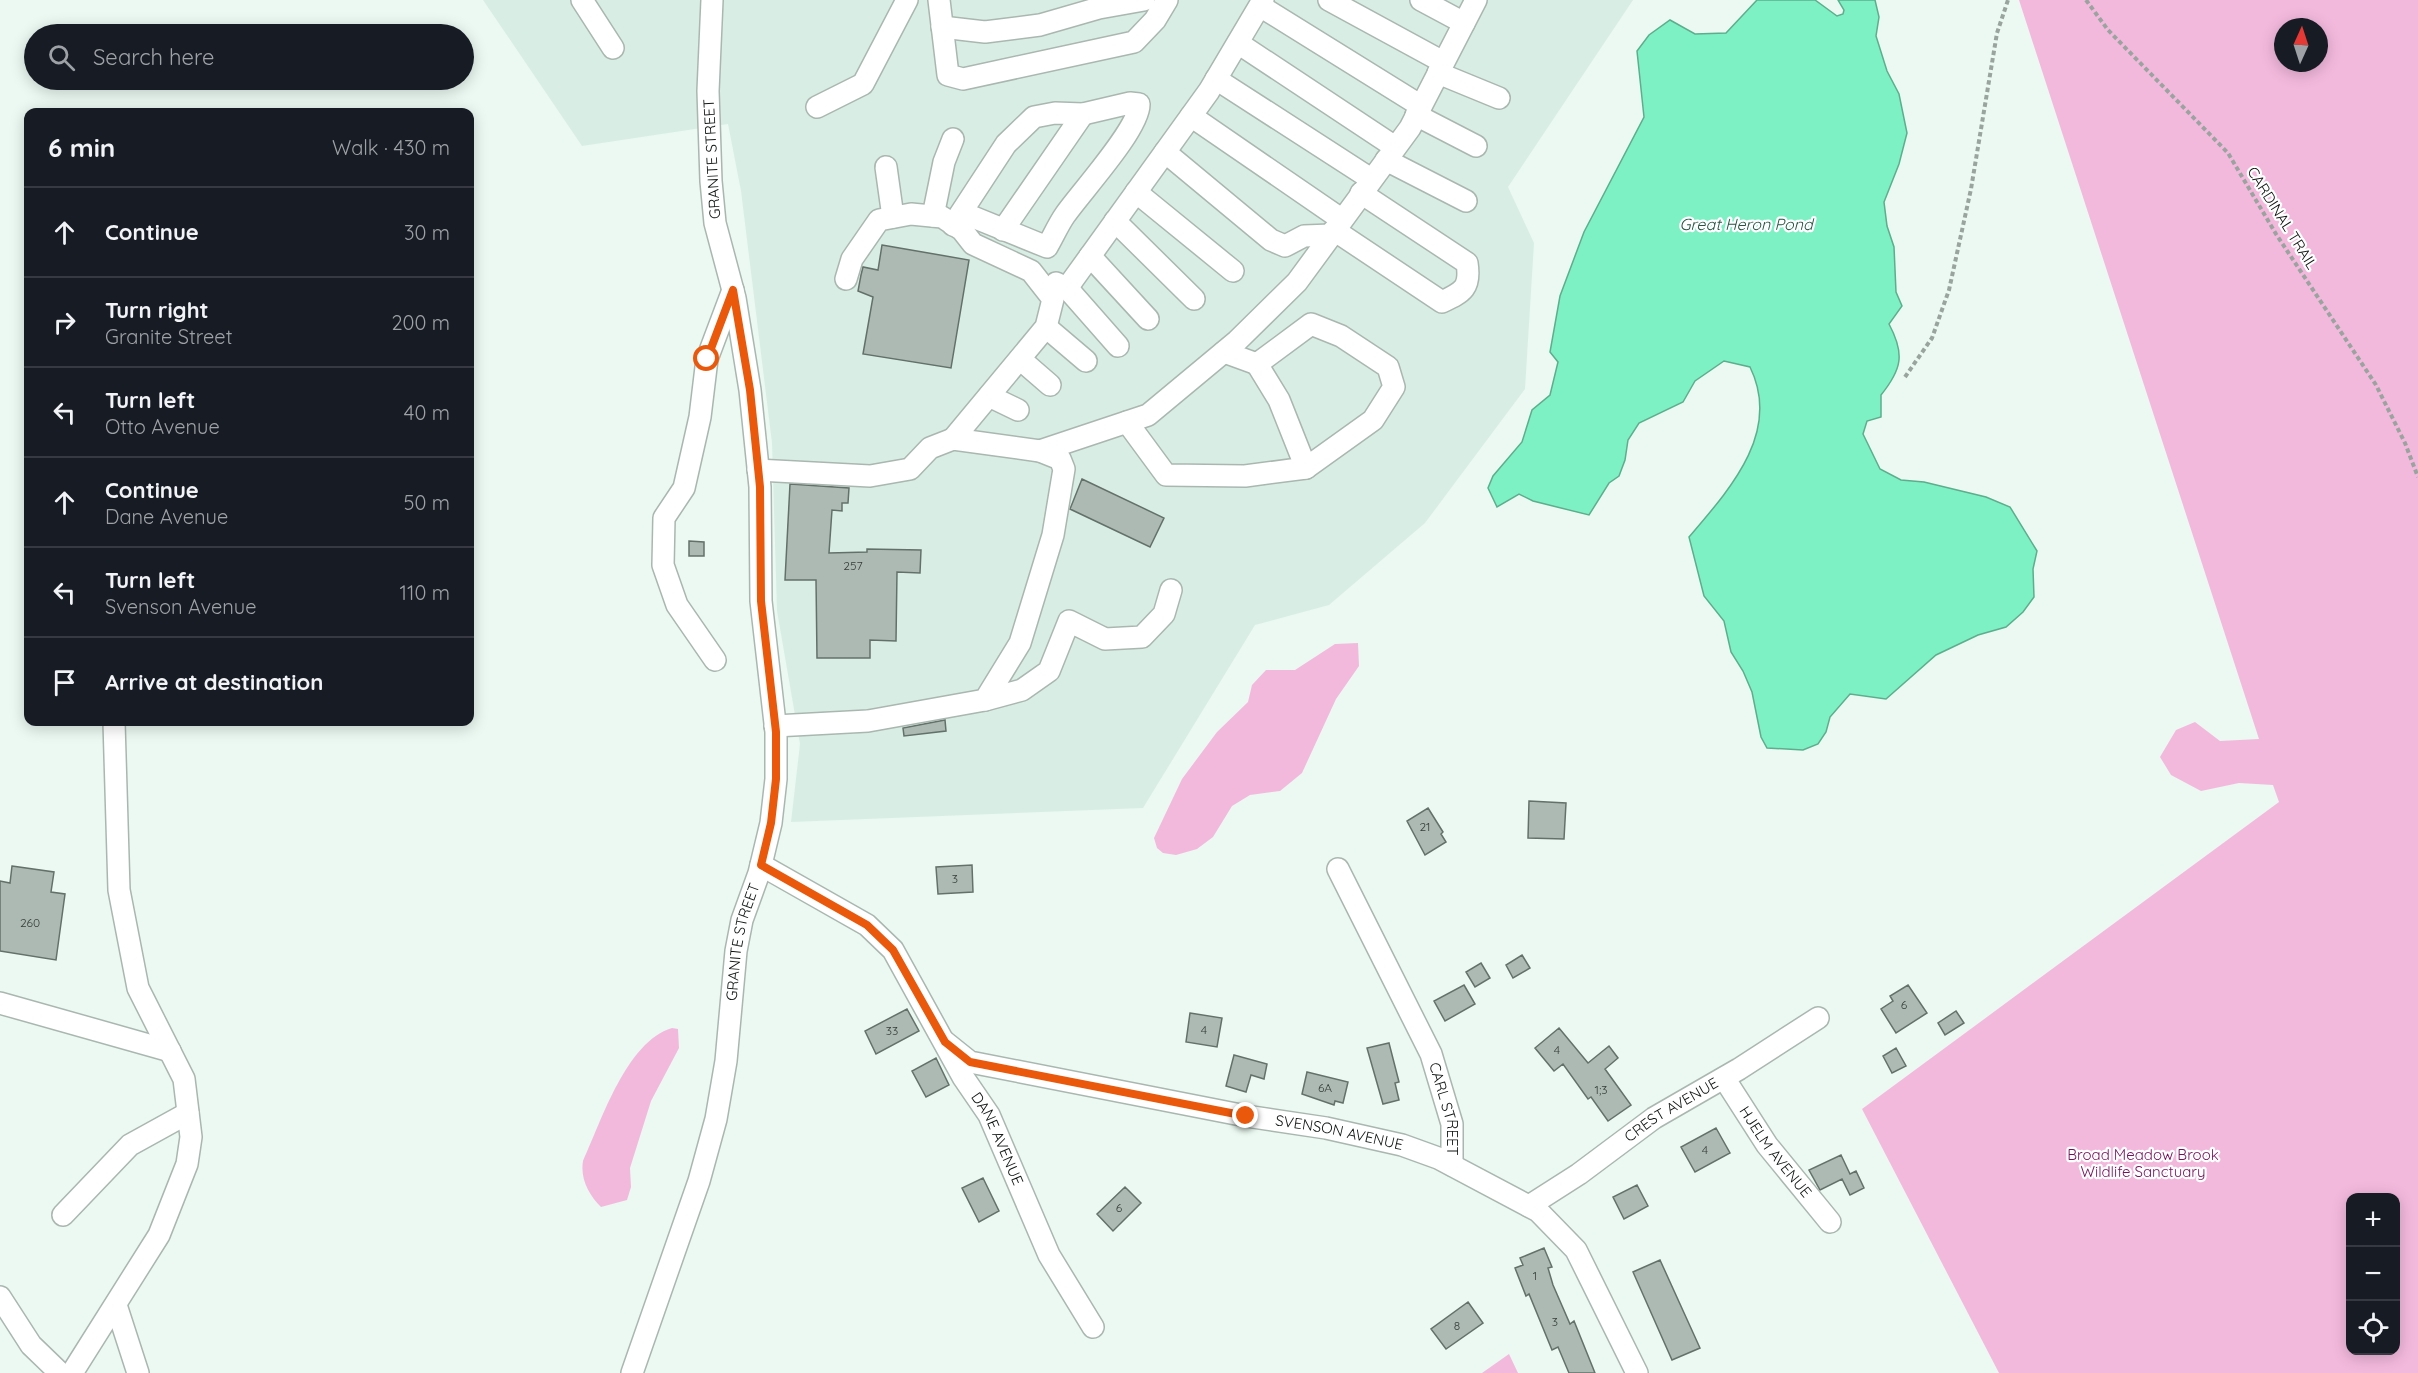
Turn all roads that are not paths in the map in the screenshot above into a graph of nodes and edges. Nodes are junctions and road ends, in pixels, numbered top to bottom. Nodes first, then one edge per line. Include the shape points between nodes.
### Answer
1 (582, 0) edge
2 (712, 0) edge
3 (907, 0) edge
4 (939, 0) edge
5 (1144, 0) edge
6 (1167, 0) edge
7 (1329, 0) edge
8 (1421, 0) edge
9 (1476, 0) edge
10 (1262, 3) edge
11 (1464, 23) junction
12 (942, 27) junction
13 (1238, 43) junction
14 (613, 48) dead end
15 (1441, 68) junction
16 (1216, 79) junction
17 (1499, 98) dead end
18 (817, 107) dead end
19 (1419, 111) junction
20 (1083, 114) junction
21 (1191, 116) junction
22 (953, 139) dead end
23 (1476, 146) dead end
24 (1165, 152) junction
25 (1391, 154) junction
26 (886, 167) dead end
27 (1366, 186) junction
28 (1136, 192) junction
29 (1466, 201) dead end
30 (933, 216) junction
31 (893, 217) junction
32 (1115, 221) junction
33 (953, 225) junction
34 (1335, 228) junction
35 (1003, 230) junction
36 (1090, 256) junction
37 (1233, 271) dead end
38 (1031, 272) junction
39 (846, 279) dead end
40 (1067, 288) junction
41 (733, 290) junction
42 (1194, 299) dead end
43 (1149, 319) dead end
44 (1046, 327) junction
45 (1118, 346) dead end
46 (1224, 352) junction
47 (1020, 359) junction
48 (1086, 361) dead end
49 (1257, 364) junction
50 (1050, 385) dead end
51 (989, 396) junction
52 (1018, 410) dead end
53 (1127, 422) junction
54 (953, 439) junction
55 (1040, 451) junction
56 (1306, 468) junction
57 (758, 470) junction
58 (1171, 590) dead end
59 (715, 660) dead end
60 (985, 700) junction
61 (114, 726) edge
62 (775, 726) junction
63 (761, 865) junction
64 (1338, 869) dead end
65 (0, 1003) edge
66 (1818, 1018) dead end
67 (945, 1042) junction
68 (170, 1051) junction
69 (1724, 1078) junction
70 (188, 1113) junction
71 (1452, 1165) junction
72 (1529, 1206) junction
73 (63, 1215) dead end
74 (1830, 1222) dead end
75 (0, 1297) edge
76 (116, 1305) junction
77 (1093, 1327) dead end
78 (60, 1373) edge
79 (72, 1373) edge
80 (138, 1373) edge
81 (632, 1373) edge
82 (1637, 1373) edge

1 - 14 street
2 - 41 street, GRANITE STREET via 708,115 711,181 715,223
3 - 18 street via 863,84
4 - 12 street
5 - 12 street via 1040,25 996,31
6 - 12 street via 1134,42 963,79 948,75
7 - 15 street
8 - 11 street
9 - 11 street
10 - 13 street
10 - 19 street
11 - 15 street
13 - 16 street
13 - 25 street
15 - 17 street
15 - 19 street
16 - 21 street
16 - 27 street
19 - 23 street
19 - 25 street
20 - 33 street via 1034,117 1006,144
20 - 35 street
20 - 35 street via 1139,104 1140,111 1064,216 1047,247
21 - 24 street
21 - 34 street
22 - 30 street
24 - 28 street
24 - 34 street via 1271,240 1285,246
25 - 27 street
25 - 29 street
26 - 31 street
27 - 34 street
27 - 34 street via 1467,263 1469,278 1461,293 1442,302
28 - 32 street
28 - 37 street
30 - 31 street
30 - 33 street
31 - 39 street via 879,220 866,236
32 - 36 street
32 - 42 street
33 - 35 street via 973,217
33 - 38 street via 973,244
34 - 46 street via 1297,282
36 - 40 street
36 - 43 street
38 - 40 street
38 - 44 street via 1053,299
40 - 45 street
41 - 57 street, GRANITE STREET via 750,390
41 - 59 street via 707,359 700,417 684,488 664,518 663,565 677,605
44 - 47 street
44 - 48 street
46 - 49 street
46 - 53 street via 1148,415
47 - 50 street
47 - 51 street
49 - 56 street via 1280,400
49 - 56 street via 1311,324 1341,336 1388,367 1394,387 1373,420
51 - 52 street
51 - 54 street
53 - 55 street
53 - 56 street via 1166,475 1245,476
54 - 55 street
54 - 57 street via 930,448 910,468 870,476
55 - 60 street via 1060,459 1064,469 1053,535 1020,643
57 - 62 street, GRANITE STREET via 761,601
58 - 60 street via 1164,614 1142,637 1105,639 1069,621 1048,671 1022,690
60 - 62 street via 868,721
61 - 68 street via 119,890 138,988
62 - 63 street, GRANITE STREET via 776,779
63 - 67 street, DANE AVENUE via 870,928 893,950
63 - 81 street, GRANITE STREET via 736,951 726,1061 716,1119 699,1181
64 - 71 street, CARL STREET via 1431,1054 1452,1124
65 - 68 street
66 - 69 street, CREST AVENUE
67 - 71 street, SVENSON AVENUE via 970,1062 1326,1128 1402,1145
67 - 77 street, DANE AVENUE via 988,1115 1049,1255
68 - 70 street via 184,1078
69 - 72 street, CREST AVENUE via 1654,1118
69 - 74 street, HJELM AVENUE via 1767,1145
70 - 73 street via 130,1144
70 - 76 street via 191,1137 178,1192 159,1235
71 - 72 street, SVENSON AVENUE
72 - 82 street, SVENSON AVENUE via 1576,1250
75 - 78 street via 31,1345
76 - 79 street
76 - 80 street

